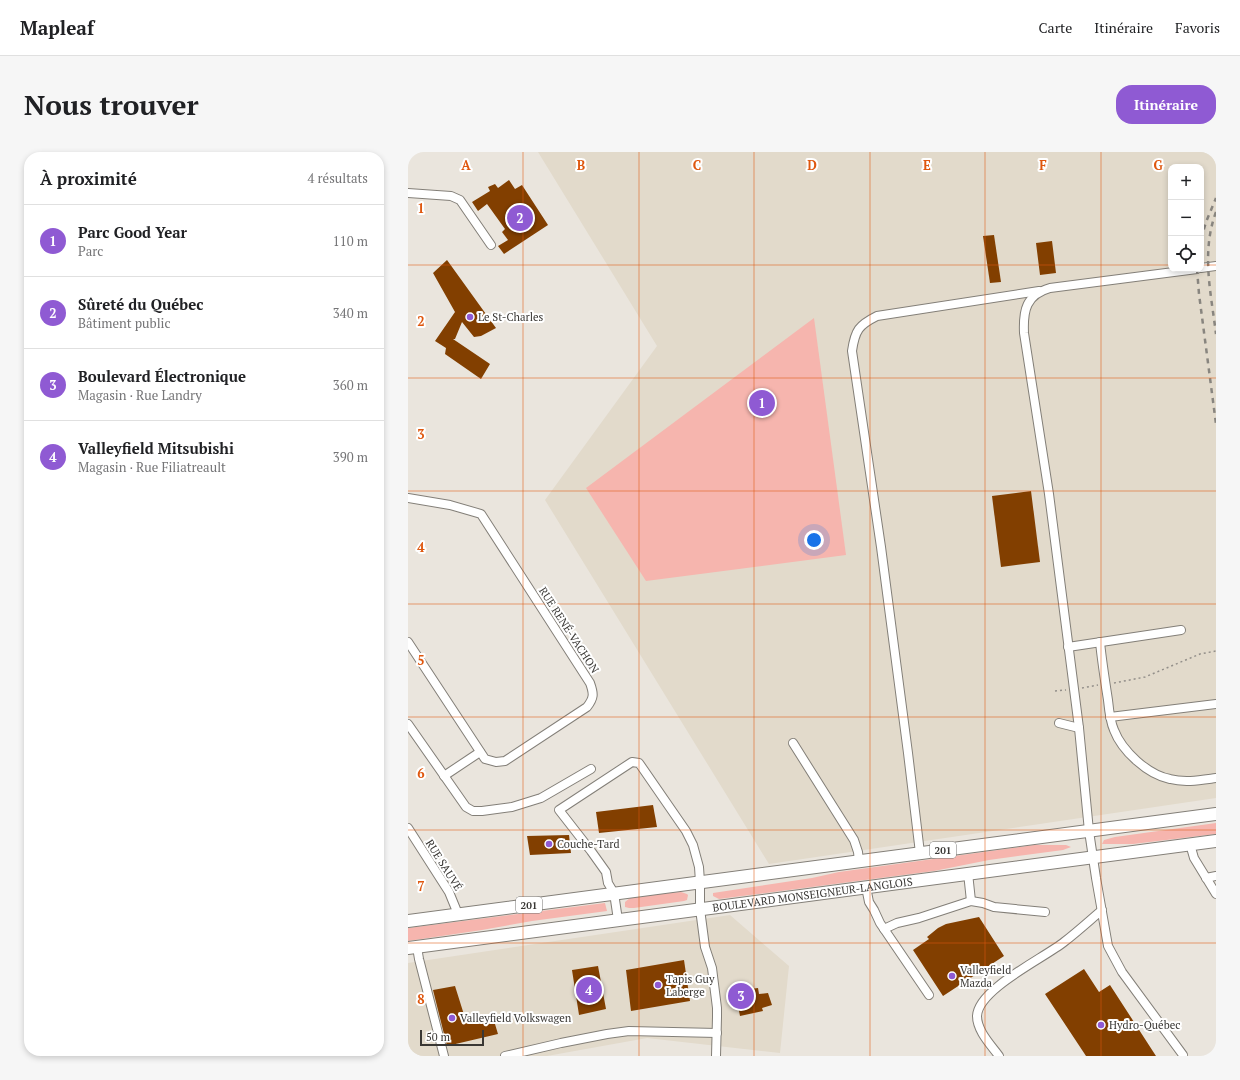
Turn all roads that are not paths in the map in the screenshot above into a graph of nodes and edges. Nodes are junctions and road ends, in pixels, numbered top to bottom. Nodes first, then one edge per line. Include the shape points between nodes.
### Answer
1 (408, 193) edge
2 (491, 245) dead end
3 (1216, 266) edge
4 (1204, 268) edge
5 (1174, 272) edge
6 (1042, 290) junction
7 (408, 498) edge
8 (1181, 630) dead end
9 (408, 642) edge
10 (1100, 642) junction
11 (1068, 647) junction
12 (416, 654) junction
13 (408, 659) edge
14 (1216, 704) edge
15 (1110, 717) junction
16 (1059, 723) dead end
17 (408, 724) edge
18 (1079, 728) junction
19 (793, 743) dead end
20 (480, 752) junction
21 (591, 769) dead end
22 (444, 776) junction
23 (1216, 778) edge
24 (1216, 814) edge
25 (408, 828) edge
26 (1089, 831) junction
27 (1216, 841) edge
28 (1190, 844) junction
29 (920, 853) junction
30 (1092, 857) junction
31 (859, 861) junction
32 (968, 873) junction
33 (1216, 876) edge
34 (1206, 878) junction
35 (700, 882) junction
36 (866, 887) junction
37 (614, 893) junction
38 (1216, 894) edge
39 (971, 901) junction
40 (700, 909) junction
41 (1102, 910) junction
42 (1045, 912) dead end
43 (458, 914) junction
44 (618, 920) junction
45 (408, 921) edge
46 (884, 929) junction
47 (413, 948) edge
48 (929, 995) dead end
49 (717, 1033) junction
50 (444, 1056) edge
51 (506, 1056) edge
52 (716, 1056) edge
53 (999, 1056) edge
54 (1183, 1056) edge

1 - 2 street via 451,196 460,200
3 - 4 street
5 - 6 street
6 - 11 street via 1028,304 1024,316 1024,333
6 - 29 street via 877,316 865,322 854,338 852,350 881,547
7 - 20 street, RUE RENÉ-VACHON via 450,505 481,514 590,683 593,693 587,707 505,761 485,759
8 - 10 street
9 - 12 street, RUE RENÉ-VACHON
10 - 11 street
10 - 15 street
11 - 18 street
12 - 13 street
12 - 20 street, RUE RENÉ-VACHON
14 - 15 street
15 - 23 street via 1124,747 1147,769 1178,781
16 - 18 street
17 - 22 street
18 - 26 street
19 - 31 street via 854,840
20 - 22 street
21 - 22 street via 541,798 512,807 482,811 472,811 466,807
24 - 26 highway, 201
25 - 43 street, RUE SAUVÉ via 449,892
26 - 29 highway, 201
26 - 30 street
27 - 28 highway, BOULEVARD MONSEIGNEUR-LANGLOIS
28 - 30 highway, BOULEVARD MONSEIGNEUR-LANGLOIS
28 - 34 street via 1192,854
29 - 31 highway, 201
30 - 32 highway, BOULEVARD MONSEIGNEUR-LANGLOIS
30 - 41 street
31 - 35 highway, 201
32 - 36 highway, BOULEVARD MONSEIGNEUR-LANGLOIS
32 - 39 street
33 - 34 street
34 - 38 street
35 - 37 highway, 201
35 - 37 street via 693,845 686,831 639,763 632,762 558,810 606,872 608,883
35 - 40 street
36 - 40 highway, BOULEVARD MONSEIGNEUR-LANGLOIS
36 - 46 street via 869,902
37 - 43 highway, 201
37 - 44 street
39 - 42 street via 994,907
39 - 46 street
40 - 44 highway, BOULEVARD MONSEIGNEUR-LANGLOIS
40 - 49 street via 705,946 712,968 718,1018
41 - 53 street via 1064,943 1001,984 980,1006 978,1024
41 - 54 street via 1108,946 1122,972
43 - 45 highway, 201
44 - 47 highway, BOULEVARD MONSEIGNEUR-LANGLOIS
46 - 48 street
47 - 50 street via 419,959
49 - 51 street via 629,1031
49 - 52 street

